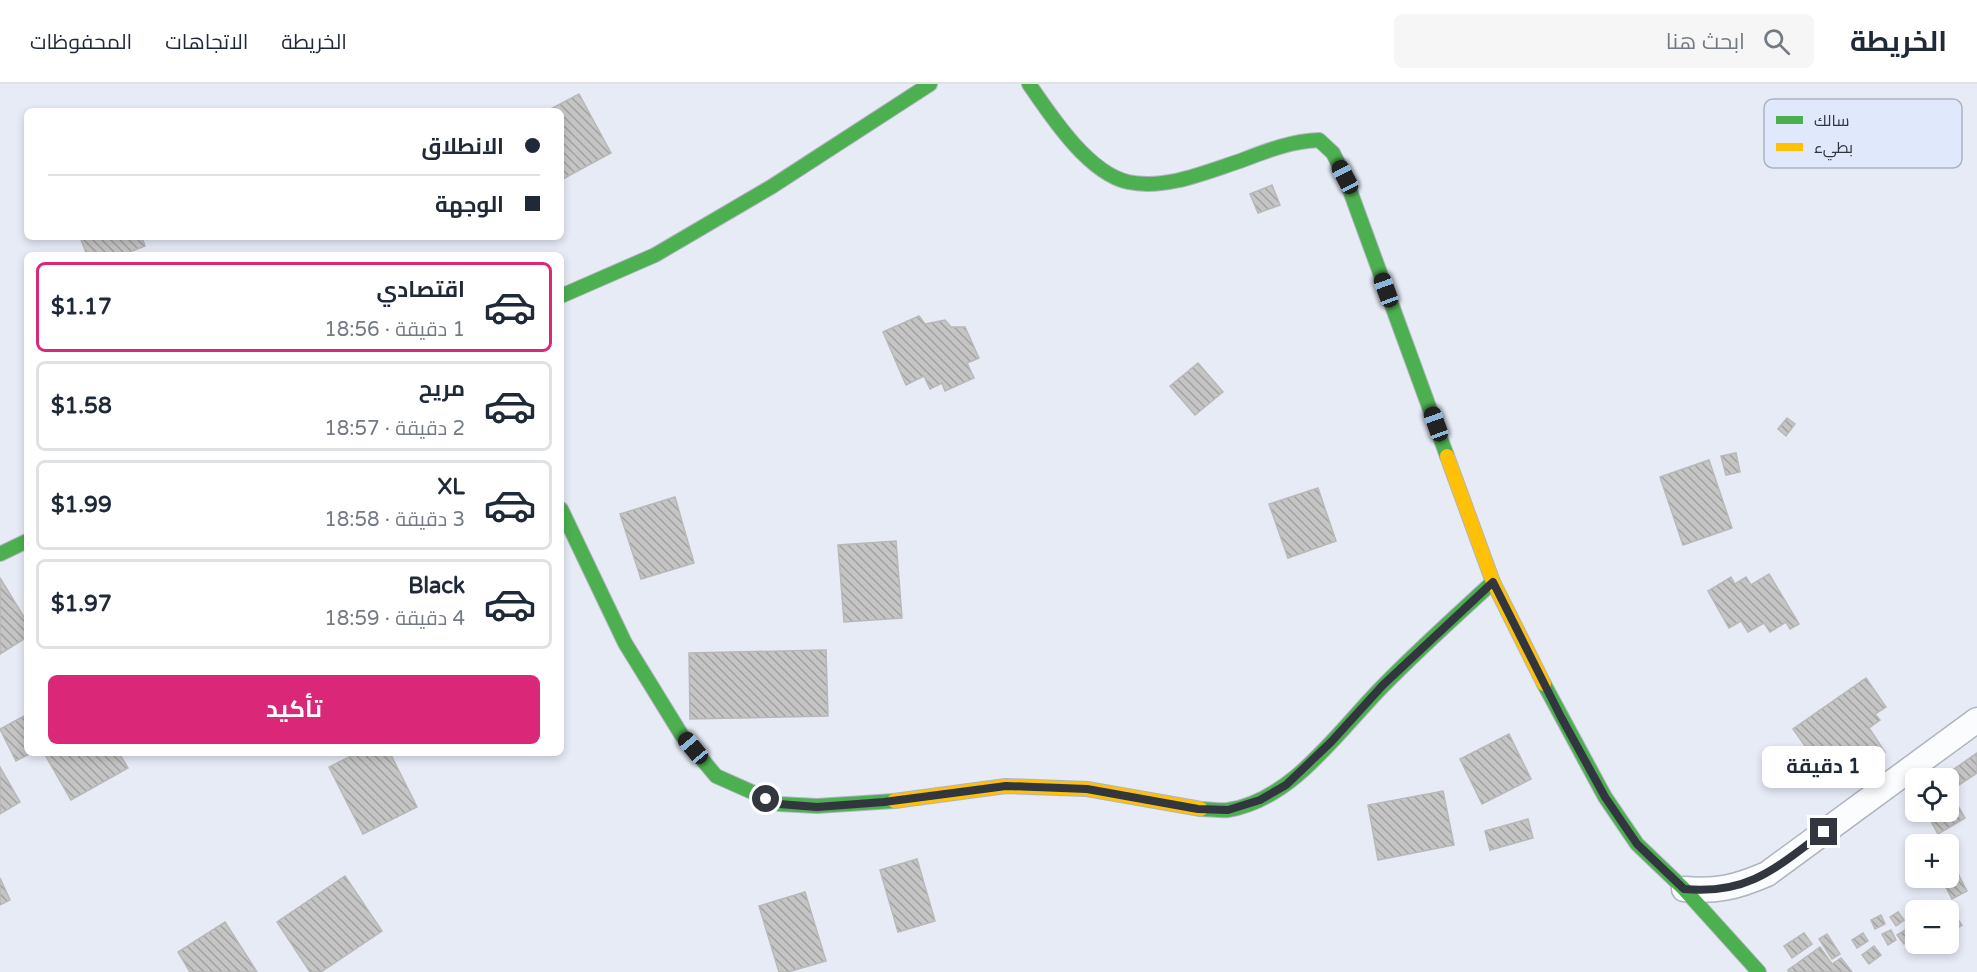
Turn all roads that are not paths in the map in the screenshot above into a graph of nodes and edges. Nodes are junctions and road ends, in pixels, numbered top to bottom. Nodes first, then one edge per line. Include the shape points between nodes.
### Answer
1 (930, 84) edge
2 (1029, 84) edge
3 (564, 295) edge
4 (564, 515) edge
5 (24, 542) edge
6 (0, 554) edge
7 (1493, 582) junction
8 (1977, 720) edge
9 (1684, 889) junction
10 (1759, 972) edge

1 - 3 street via 771,187 656,255
2 - 7 street via 1078,148 1110,174 1128,182 1164,182 1298,140 1319,140 1333,153
4 - 7 street via 625,643 681,734 716,776 779,804 817,807 1006,786 1087,789 1198,809 1228,810 1260,800 1286,785 1383,685
5 - 6 street
7 - 9 street via 1605,797 1637,844
8 - 9 street via 1767,874 1738,886
9 - 10 street

